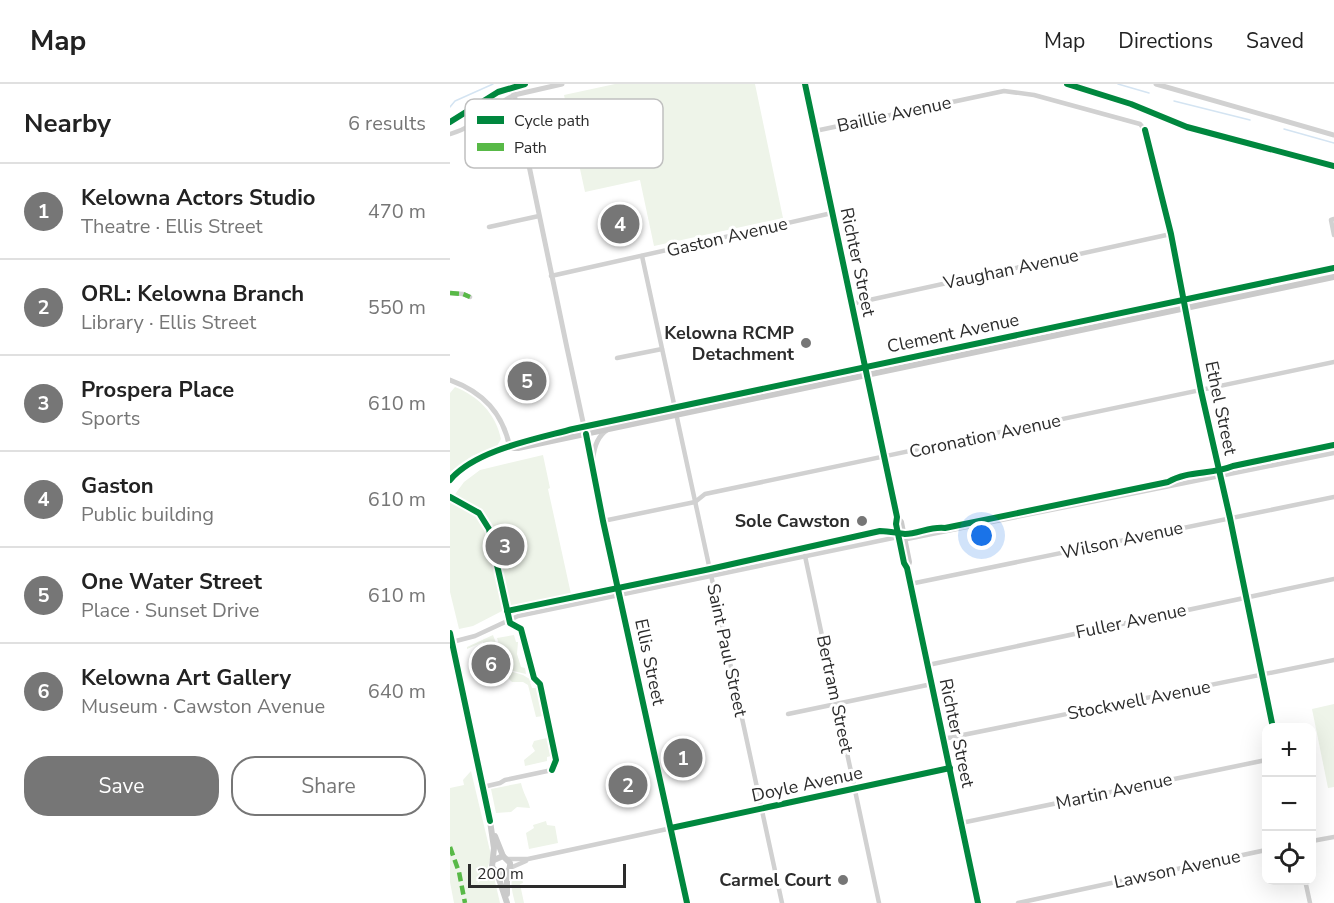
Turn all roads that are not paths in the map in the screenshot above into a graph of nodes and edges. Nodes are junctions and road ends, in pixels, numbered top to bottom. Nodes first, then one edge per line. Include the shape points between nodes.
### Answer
1 (512, 84) edge
2 (562, 84) edge
3 (805, 84) edge
4 (1156, 84) edge
5 (514, 95) junction
6 (507, 99) edge
7 (515, 99) edge
8 (465, 128) edge
9 (1145, 130) joint
10 (815, 131) junction
11 (450, 134) edge
12 (1334, 135) edge
13 (529, 168) edge
14 (832, 213) junction
15 (539, 216) junction
16 (1332, 220) edge
17 (489, 226) dead end
18 (1171, 234) junction
19 (1334, 235) edge
20 (642, 256) junction
21 (1334, 268) edge
22 (551, 276) junction
23 (1334, 277) edge
24 (450, 294) edge
25 (470, 297) dead end
26 (1184, 300) junction
27 (851, 304) junction
28 (1186, 308) junction
29 (662, 349) junction
30 (617, 358) dead end
31 (1334, 362) edge
32 (864, 367) junction
33 (867, 375) junction
34 (450, 380) edge
35 (1201, 391) junction
36 (675, 408) junction
37 (677, 416) junction
38 (586, 430) junction
39 (609, 430) junction
40 (510, 448) junction
41 (1334, 453) edge
42 (884, 456) junction
43 (592, 463) junction
44 (1220, 476) junction
45 (450, 480) edge
46 (1334, 497) edge
47 (695, 502) junction
48 (1230, 518) junction
49 (603, 521) junction
50 (901, 539) junction
51 (805, 556) junction
52 (711, 576) junction
53 (1334, 579) edge
54 (910, 584) junction
55 (620, 594) junction
56 (1246, 598) junction
57 (450, 633) edge
58 (452, 642) junction
59 (1334, 660) edge
60 (928, 665) junction
61 (1263, 675) junction
62 (932, 684) junction
63 (836, 704) junction
64 (788, 714) dead end
65 (1272, 723) edge
66 (943, 739) junction
67 (1262, 761) edge
68 (950, 768) junction
69 (552, 770) dead end
70 (483, 787) junction
71 (855, 789) junction
72 (762, 808) junction
73 (490, 821) junction
74 (961, 823) junction
75 (671, 828) junction
76 (1334, 837) edge
77 (1316, 840) edge
78 (1262, 851) edge
79 (505, 857) junction
80 (494, 860) junction
81 (528, 860) junction
82 (508, 870) junction
83 (497, 873) junction
84 (1306, 885) edge
85 (507, 902) edge
86 (687, 903) edge
87 (782, 903) edge
88 (879, 903) edge
89 (978, 903) edge
90 (1018, 903) edge
91 (1310, 903) edge

1 - 5 street, Ellis Street
2 - 5 street
3 - 10 street, Richter Street
4 - 12 street
5 - 6 street
5 - 7 street, Ellis Street
8 - 11 street
9 - 10 street, Baillie Avenue via 1140,124 1034,95 1004,91
9 - 18 street, Ethel Street
10 - 14 street, Richter Street
13 - 15 street, Ellis Street
14 - 20 street, Gaston Avenue
14 - 27 street, Richter Street
15 - 17 street
15 - 22 street, Ellis Street
16 - 19 street
18 - 26 street, Ethel Street
18 - 27 street, Vaughan Avenue
20 - 22 street, Gaston Avenue
20 - 29 street, Saint Paul Street
21 - 26 main road, Clement Avenue
22 - 38 street, Ellis Street
23 - 28 main road, Clement Avenue
24 - 25 street
26 - 28 street, Ethel Street
26 - 32 main road, Clement Avenue
27 - 32 street, Richter Street
28 - 33 main road, Clement Avenue
28 - 35 street, Ethel Street
29 - 30 street
29 - 36 street, Saint Paul Street
31 - 35 street, Coronation Avenue
32 - 33 street, Richter Street
32 - 36 main road, Clement Avenue
33 - 37 main road, Clement Avenue
33 - 42 main road, Richter Street
34 - 40 street via 478,393 495,410
35 - 42 street, Coronation Avenue
35 - 44 street, Ethel Street
36 - 37 street, Saint Paul Street
36 - 38 main road, Clement Avenue
37 - 39 main road, Clement Avenue
37 - 47 street, Saint Paul Street
38 - 39 main road, Clement Avenue
38 - 40 main road, Clement Avenue
38 - 43 street, Ellis Street
39 - 43 street via 598,441
40 - 45 main road, Clement Avenue via 472,461
41 - 44 street
42 - 47 street, Coronation Avenue via 705,494
42 - 50 main road, Richter Street
43 - 49 street, Ellis Street
44 - 48 street, Ethel Street
44 - 50 street
46 - 48 street, Wilson Avenue
47 - 49 street, Coronation Avenue
47 - 52 street, Saint Paul Street
48 - 54 street, Wilson Avenue
48 - 56 street, Ethel Street
49 - 55 street, Ellis Street
50 - 51 street
50 - 54 main road, Richter Street
51 - 52 street
51 - 63 street, Bertram Street
52 - 55 street
52 - 72 street, Saint Paul Street
53 - 56 street, Fuller Avenue
54 - 60 main road, Richter Street
55 - 58 street via 518,616
55 - 75 street, Ellis Street
56 - 60 street, Fuller Avenue
56 - 61 street, Ethel Street
57 - 58 main road
58 - 70 main road
59 - 61 street, Stockwell Avenue
60 - 62 main road, Richter Street
61 - 65 street, Ethel Street
61 - 66 street, Stockwell Avenue
62 - 63 street
62 - 66 main road, Richter Street
63 - 64 street
63 - 71 street, Bertram Street
66 - 68 main road, Richter Street
67 - 74 street, Martin Avenue
68 - 71 street, Doyle Avenue
68 - 74 main road, Richter Street
69 - 70 street
70 - 73 main road
71 - 72 street, Doyle Avenue
71 - 88 street, Bertram Street
72 - 75 street, Doyle Avenue
72 - 87 street, Saint Paul Street
73 - 79 main road
73 - 80 main road
74 - 89 main road, Richter Street
75 - 81 street, Doyle Avenue
75 - 86 street, Ellis Street
76 - 77 street
78 - 90 street, Lawson Avenue
79 - 80 main road
79 - 81 street, Doyle Avenue
79 - 82 main road
80 - 83 main road via 492,867
81 - 82 street, Doyle Avenue
82 - 83 main road
82 - 85 main road
83 - 85 main road
84 - 91 street

